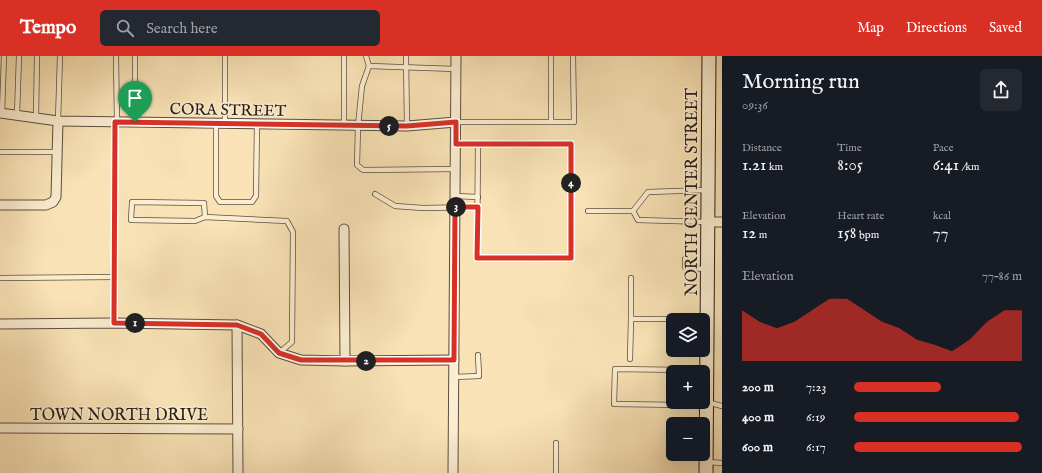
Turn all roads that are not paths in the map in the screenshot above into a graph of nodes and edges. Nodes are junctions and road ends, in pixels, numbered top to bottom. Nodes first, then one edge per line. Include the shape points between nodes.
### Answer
1 (4, 56) edge
2 (19, 56) edge
3 (38, 56) edge
4 (60, 56) edge
5 (116, 56) edge
6 (135, 56) edge
7 (225, 56) edge
8 (344, 56) edge
9 (366, 56) edge
10 (406, 56) edge
11 (456, 56) edge
12 (551, 56) edge
13 (573, 56) edge
14 (709, 56) edge
15 (369, 66) junction
16 (406, 68) junction
17 (456, 69) junction
18 (1, 113) edge
19 (17, 115) junction
20 (36, 118) junction
21 (58, 121) junction
22 (116, 122) junction
23 (135, 122) junction
24 (456, 122) junction
25 (551, 122) junction
26 (220, 124) junction
27 (257, 124) junction
28 (344, 126) junction
29 (358, 126) junction
30 (407, 126) junction
31 (456, 144) junction
32 (478, 144) junction
33 (0, 152) edge
34 (57, 152) junction
35 (455, 169) junction
36 (708, 190) junction
37 (374, 194) dead end
38 (455, 196) junction
39 (478, 196) junction
40 (0, 205) edge
41 (455, 207) junction
42 (478, 207) junction
43 (588, 211) dead end
44 (633, 211) junction
45 (205, 217) junction
46 (708, 222) junction
47 (722, 222) edge
48 (344, 229) dead end
49 (686, 260) dead end
50 (708, 269) junction
51 (114, 277) junction
52 (0, 278) edge
53 (631, 278) dead end
54 (708, 313) edge
55 (631, 319) junction
56 (666, 319) edge
57 (114, 323) junction
58 (0, 324) edge
59 (237, 325) junction
60 (279, 353) junction
61 (478, 355) dead end
62 (454, 360) junction
63 (630, 360) dead end
64 (346, 361) junction
65 (666, 370) edge
66 (454, 377) junction
67 (710, 403) edge
68 (666, 405) edge
69 (722, 406) edge
70 (707, 409) edge
71 (0, 428) edge
72 (238, 429) junction
73 (556, 443) dead end
74 (722, 463) edge
75 (706, 468) edge
76 (238, 473) edge
77 (454, 473) edge
78 (556, 473) edge

1 - 18 lane
2 - 19 lane
3 - 20 lane
4 - 21 lane
5 - 22 lane
6 - 23 lane
7 - 26 lane
8 - 28 lane
9 - 15 lane
10 - 16 lane
11 - 17 street
12 - 25 lane
13 - 25 lane via 574,122
14 - 36 main road, NORTH CENTER STREET
15 - 16 lane
15 - 29 lane via 362,86
16 - 17 lane
16 - 30 lane
17 - 24 street
18 - 19 street, CORA STREET
19 - 20 street, CORA STREET
20 - 21 street, CORA STREET
21 - 22 street, CORA STREET
21 - 34 street
22 - 23 street, CORA STREET
22 - 51 lane
23 - 26 street, CORA STREET
24 - 25 lane
24 - 30 street, CORA STREET
24 - 31 street
26 - 27 street, CORA STREET
26 - 27 lane via 216,196 220,202 252,202 256,196
27 - 28 street, CORA STREET
28 - 29 street, CORA STREET
29 - 30 street, CORA STREET
29 - 35 lane via 357,165 363,170
31 - 32 lane
31 - 35 street
32 - 39 lane
32 - 42 lane via 571,144 571,258 477,258
33 - 34 lane
34 - 40 street via 56,197 53,202 46,205
35 - 38 street
36 - 44 lane via 648,192
36 - 46 main road, NORTH CENTER STREET
37 - 41 lane via 395,206
38 - 39 lane
38 - 41 street
39 - 42 lane
41 - 42 lane
41 - 62 street
43 - 44 lane
44 - 46 lane via 638,220
45 - 45 lane via 195,221 131,220 132,202 204,202
45 - 60 lane via 287,221 293,232 292,342
46 - 47 street
46 - 50 main road, NORTH CENTER STREET
48 - 64 street
49 - 50 lane via 686,267
50 - 54 main road, NORTH CENTER STREET
51 - 52 lane
51 - 57 lane
53 - 55 lane
55 - 56 lane
55 - 63 lane
57 - 58 street
57 - 59 street
59 - 60 street via 261,334
59 - 72 street
60 - 64 street via 301,360
61 - 66 lane via 479,376
62 - 64 street
62 - 66 street
65 - 68 lane via 615,369 614,404
66 - 77 street
67 - 69 lane
70 - 75 main road, NORTH CENTER STREET
71 - 72 street, TOWN NORTH DRIVE
72 - 76 street
73 - 78 lane
74 - 75 lane

